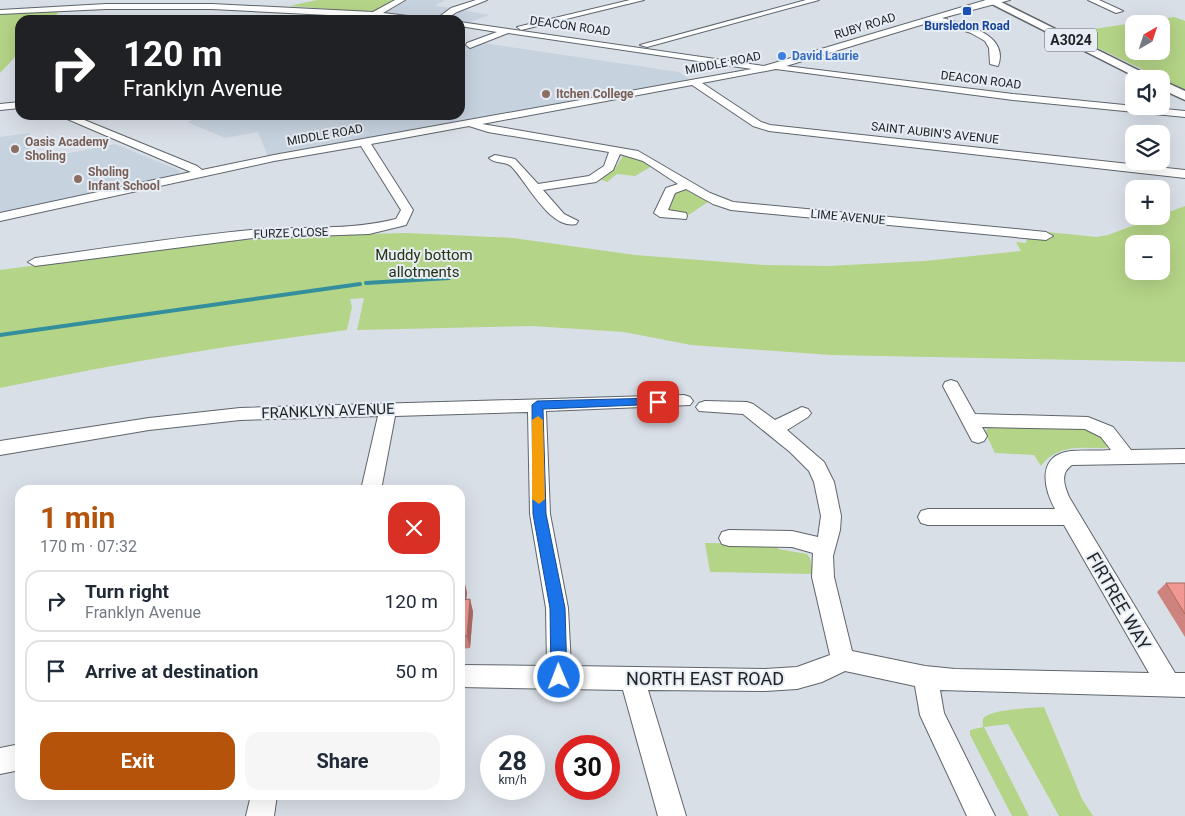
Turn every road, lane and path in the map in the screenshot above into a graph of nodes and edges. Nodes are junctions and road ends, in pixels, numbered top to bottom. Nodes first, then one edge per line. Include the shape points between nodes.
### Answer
1 (68, 0) edge
2 (243, 0) edge
3 (401, 0) edge
4 (483, 0) edge
5 (640, 0) edge
6 (815, 0) edge
7 (990, 0) edge
8 (1006, 0) edge
9 (1092, 0) edge
10 (110, 6) junction
11 (235, 6) junction
12 (58, 8) junction
13 (0, 12) edge
14 (1110, 12) dead end
15 (101, 15) edge
16 (376, 15) joint
17 (446, 15) edge
18 (933, 18) junction
19 (465, 25) edge
20 (512, 30) junction
21 (470, 45) dead end
22 (635, 48) junction
23 (995, 64) dead end
24 (770, 68) junction
25 (1132, 70) edge
26 (695, 83) junction
27 (1170, 88) edge
28 (1185, 96) edge
29 (15, 106) edge
30 (0, 107) edge
31 (1185, 114) edge
32 (75, 120) edge
33 (470, 123) junction
34 (364, 142) junction
35 (616, 149) junction
36 (495, 158) dead end
37 (1125, 164) edge
38 (1166, 170) edge
39 (199, 174) junction
40 (1185, 174) edge
41 (686, 185) junction
42 (535, 188) junction
43 (681, 216) dead end
44 (0, 217) edge
45 (571, 221) dead end
46 (1046, 236) dead end
47 (35, 262) dead end
48 (951, 386) dead end
49 (684, 401) dead end
50 (537, 405) junction
51 (705, 407) dead end
52 (388, 409) junction
53 (802, 413) dead end
54 (970, 420) junction
55 (774, 429) junction
56 (978, 436) dead end
57 (0, 448) edge
58 (1125, 456) junction
59 (1185, 456) edge
60 (372, 485) edge
61 (928, 517) dead end
62 (1070, 517) junction
63 (729, 538) dead end
64 (824, 547) junction
65 (843, 660) junction
66 (465, 676) edge
67 (559, 677) junction
68 (633, 677) junction
69 (925, 677) junction
70 (1177, 685) edge
71 (15, 758) edge
72 (0, 761) edge
73 (263, 800) edge
74 (260, 816) edge
75 (672, 816) edge
76 (981, 816) edge

1 - 12 street
2 - 11 street
3 - 16 street
4 - 17 street
5 - 20 street
6 - 22 street
7 - 8 street, RUBY ROAD
7 - 18 street, RUBY ROAD
7 - 25 main road, A3024
9 - 14 street via 1123,11
10 - 11 street
10 - 12 street
10 - 15 street
11 - 16 street
12 - 13 street
18 - 23 street via 986,38 993,46
18 - 24 street, RUBY ROAD
19 - 20 street, DEACON ROAD
20 - 21 street
20 - 22 street, DEACON ROAD
22 - 24 street, DEACON ROAD
24 - 26 street, MIDDLE ROAD
24 - 31 street, DEACON ROAD
26 - 33 street, MIDDLE ROAD
26 - 37 street, SAINT AUBIN'S AVENUE via 757,124 770,128
27 - 28 main road
29 - 30 street
32 - 39 street via 193,168
33 - 34 street, MIDDLE ROAD
33 - 35 street, LIME AVENUE via 488,130
34 - 39 street, MIDDLE ROAD
34 - 47 street, FURZE CLOSE via 408,210 401,222 369,230 253,234
35 - 41 street, LIME AVENUE via 649,160
35 - 42 street via 609,168 592,179
36 - 42 street via 511,161
38 - 40 street, SAINT AUBIN'S AVENUE
39 - 44 street, MIDDLE ROAD
41 - 43 street via 670,191 660,213
41 - 46 street, LIME AVENUE via 710,198 742,208 1017,237
42 - 45 street via 558,217
48 - 54 street
49 - 50 street, FRANKLYN AVENUE via 659,409
50 - 52 street, FRANKLYN AVENUE
50 - 67 street via 540,514 557,608
51 - 55 street via 747,408
52 - 57 street, FRANKLYN AVENUE via 208,417
52 - 60 street
53 - 55 street
54 - 56 street
54 - 58 street via 1088,423 1107,432
55 - 64 street via 805,454 821,474 831,516
58 - 59 street, FIRTREE WAY
58 - 62 street, FIRTREE WAY via 1078,457 1060,463 1052,482
61 - 62 street
62 - 70 street, FIRTREE WAY
63 - 64 street via 792,539
64 - 65 street via 823,578
65 - 68 street, NORTH EAST ROAD via 822,671 789,679
65 - 69 street
66 - 67 street, NORTH EAST ROAD
67 - 68 street, NORTH EAST ROAD
68 - 75 street
69 - 70 street
69 - 76 street via 932,715
71 - 72 street
73 - 74 street

